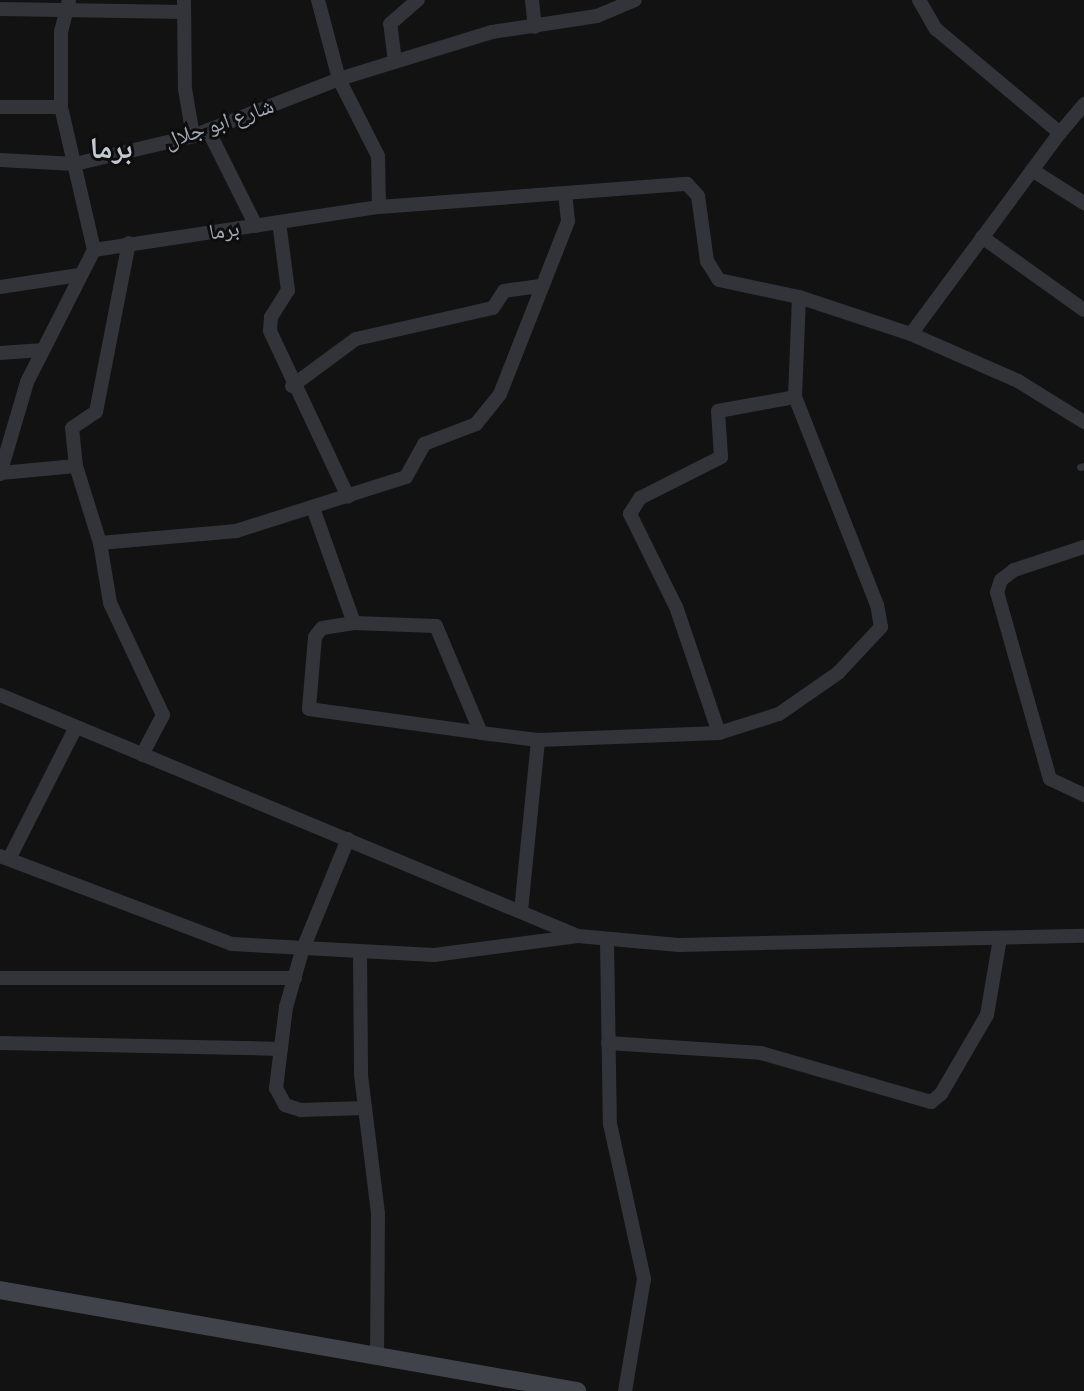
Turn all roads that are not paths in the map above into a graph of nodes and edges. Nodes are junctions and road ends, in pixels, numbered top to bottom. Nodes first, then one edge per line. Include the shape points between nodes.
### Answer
1 (318, 0) edge
2 (418, 0) edge
3 (532, 0) edge
4 (635, 0) edge
5 (919, 0) edge
6 (68, 4) edge
7 (184, 6) edge
8 (0, 9) edge
9 (535, 27) junction
10 (395, 62) junction
11 (339, 79) junction
12 (1084, 104) edge
13 (0, 107) edge
14 (61, 107) junction
15 (208, 130) junction
16 (1060, 133) junction
17 (193, 136) junction
18 (0, 160) edge
19 (75, 164) junction
20 (1032, 170) junction
21 (565, 194) junction
22 (1084, 203) edge
23 (379, 207) junction
24 (279, 222) junction
25 (256, 226) junction
26 (982, 237) junction
27 (129, 243) junction
28 (94, 250) junction
29 (79, 275) junction
30 (541, 286) junction
31 (0, 287) edge
32 (799, 297) junction
33 (1084, 310) edge
34 (911, 334) junction
35 (43, 350) junction
36 (0, 353) edge
37 (292, 386) junction
38 (795, 397) junction
39 (1084, 422) edge
40 (76, 466) junction
41 (1, 474) edge
42 (348, 497) junction
43 (313, 508) junction
44 (100, 543) junction
45 (1084, 547) edge
46 (354, 623) junction
47 (0, 695) edge
48 (76, 727) junction
49 (481, 733) junction
50 (719, 733) junction
51 (538, 740) junction
52 (142, 755) junction
53 (1084, 795) edge
54 (348, 839) junction
55 (4, 857) edge
56 (521, 911) junction
57 (578, 936) junction
58 (1084, 936) edge
59 (1000, 938) junction
60 (607, 941) junction
61 (302, 951) junction
62 (360, 953) junction
63 (0, 978) edge
64 (295, 978) junction
65 (0, 1043) edge
66 (608, 1043) junction
67 (281, 1049) junction
68 (365, 1108) junction
69 (0, 1290) edge
70 (377, 1356) junction
71 (577, 1391) edge
72 (625, 1391) edge

1 - 11 street
2 - 10 street via 390,24
3 - 9 street
4 - 9 street, شارع ابو جلال via 597,16
5 - 16 street via 942,35
6 - 7 street
6 - 8 street
6 - 14 street via 61,31
7 - 17 street via 185,89
9 - 10 street, شارع ابو جلال via 492,32
10 - 11 street, شارع ابو جلال
11 - 15 street, شارع ابو جلال
11 - 23 street via 378,156
12 - 16 street
13 - 14 street
14 - 19 street
15 - 17 street, شارع ابو جلال
15 - 25 street
16 - 20 street
17 - 19 street, شارع ابو جلال
18 - 19 street, شارع ابو جلال
19 - 28 street
20 - 22 street
20 - 26 street
21 - 23 street, برما
21 - 30 street via 568,221
21 - 32 street, برما via 673,182 691,186 698,196 712,274 724,282
23 - 24 street, برما
24 - 25 street, برما
24 - 37 street via 288,290 269,327
25 - 27 street, برما
26 - 33 street
26 - 34 street
27 - 28 street, برما
27 - 40 street via 96,412 72,428
28 - 29 street
29 - 31 street
29 - 35 street
30 - 37 street via 504,291 493,308 356,339
30 - 42 street via 500,394 486,415 470,428 424,444 406,477
32 - 34 street
32 - 38 street
34 - 39 street via 1018,381
35 - 36 street
35 - 41 street via 6,442
37 - 42 street via 323,436
38 - 50 street via 881,627 838,673 779,714
38 - 50 street via 718,411 721,457 640,498 630,514 676,607
40 - 41 street
40 - 44 street
42 - 43 street
43 - 44 street via 236,531
43 - 46 street
44 - 52 street via 110,603 163,715
45 - 53 street via 1014,570 1001,580 997,592 1050,779
46 - 49 street via 436,626
46 - 49 street via 322,628 315,637 308,708
47 - 48 street
48 - 52 street
48 - 55 street
49 - 51 street
50 - 51 street
51 - 56 street
52 - 54 street
54 - 56 street
54 - 61 street
55 - 61 street via 232,944
56 - 57 street
57 - 60 street
57 - 62 street via 434,955
58 - 59 street
59 - 60 street via 679,945
59 - 66 street via 987,1015 948,1084 931,1102 761,1053
60 - 66 street
61 - 62 street
61 - 64 street
62 - 68 street
63 - 64 street
64 - 67 street
65 - 67 street
66 - 72 street via 610,1124 644,1279
67 - 68 street via 276,1088 285,1105 300,1110
68 - 70 street via 378,1214
69 - 70 main road
70 - 71 main road

